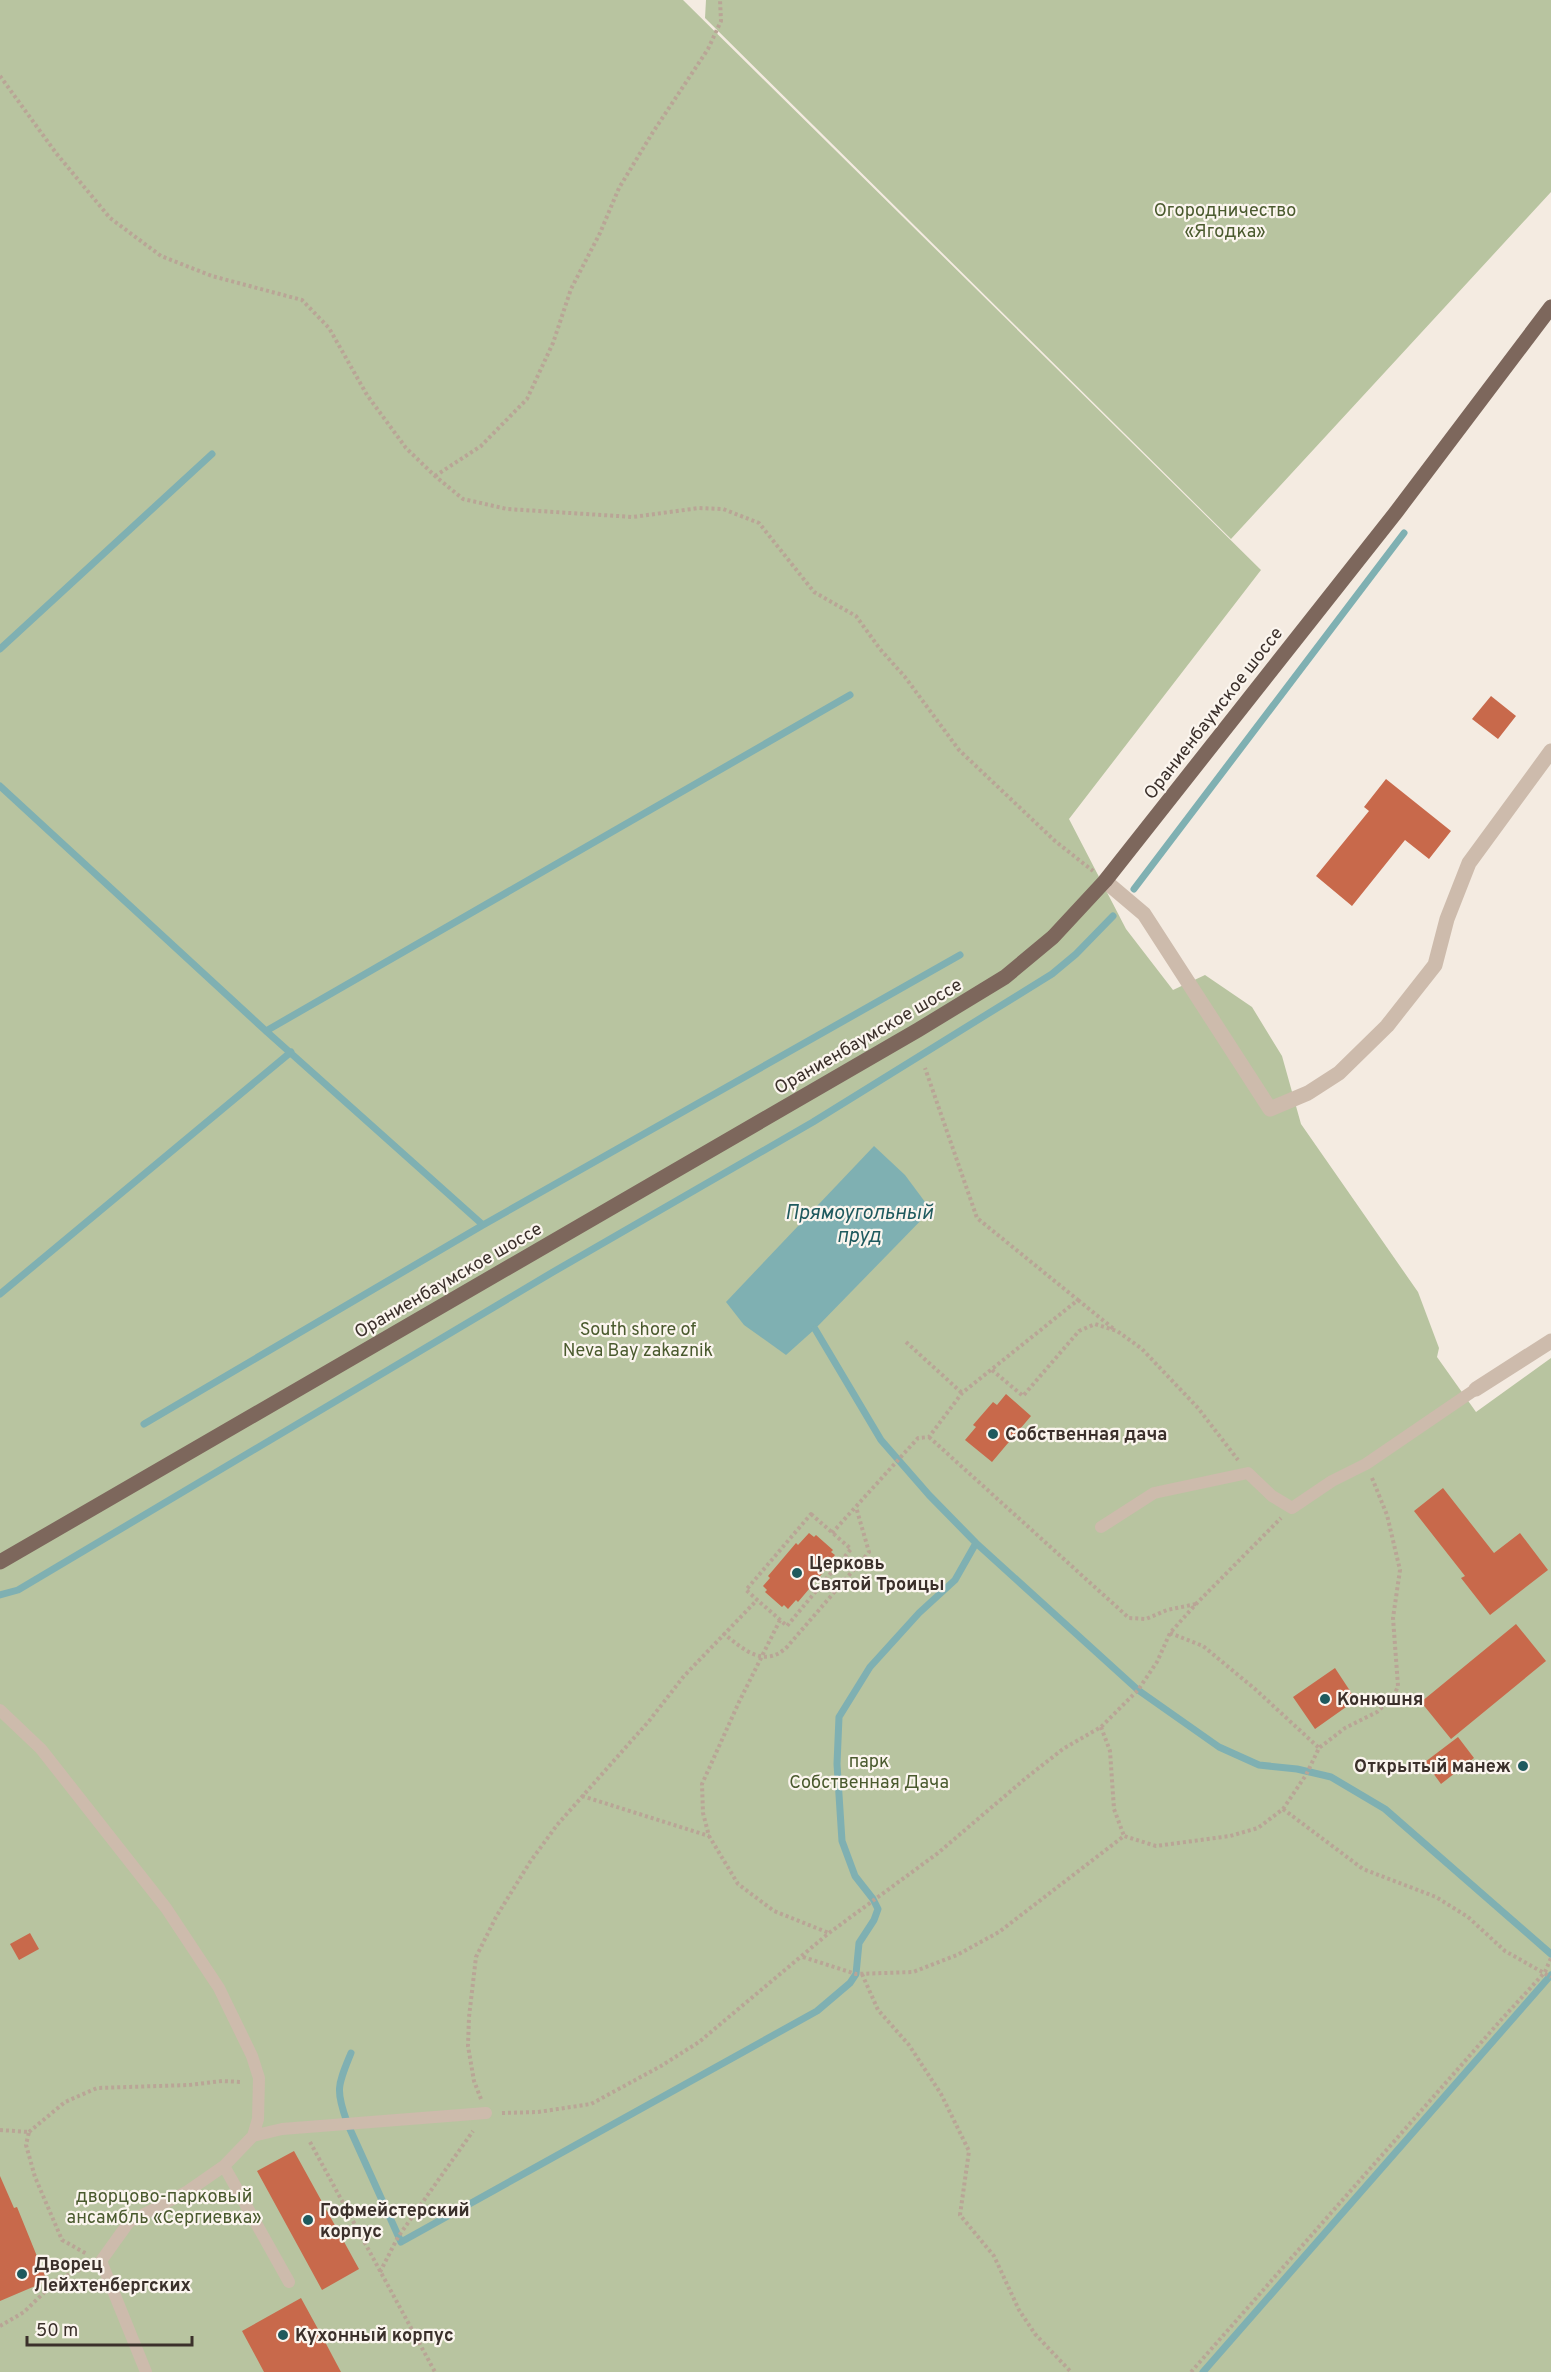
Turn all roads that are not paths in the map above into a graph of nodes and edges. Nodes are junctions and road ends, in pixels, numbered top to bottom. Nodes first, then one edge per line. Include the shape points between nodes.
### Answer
1 (1551, 307) edge
2 (1551, 751) edge
3 (1105, 881) junction
4 (1551, 1341) edge
5 (1476, 1389) joint
6 (1101, 1527) dead end
7 (0, 1562) edge
8 (0, 1710) edge
9 (486, 2113) road end
10 (253, 2136) junction
11 (224, 2166) junction
12 (289, 2282) dead end
13 (146, 2372) edge

1 - 3 main road, Ораниенбаумское шоссе via 1397,511
2 - 3 street via 1469,864 1447,919 1435,964 1387,1026 1339,1073 1308,1094 1270,1109 1144,914
3 - 7 main road, Ораниенбаумское шоссе via 1053,937 1005,977
4 - 5 street
5 - 6 lane via 1366,1464 1292,1508 1272,1496 1248,1473 1154,1494
8 - 10 lane via 41,1749 166,1908 219,1988 252,2056 259,2083 258,2119
9 - 10 lane via 282,2129
10 - 11 lane
11 - 12 lane
11 - 13 lane via 188,2191 129,2222 101,2261

